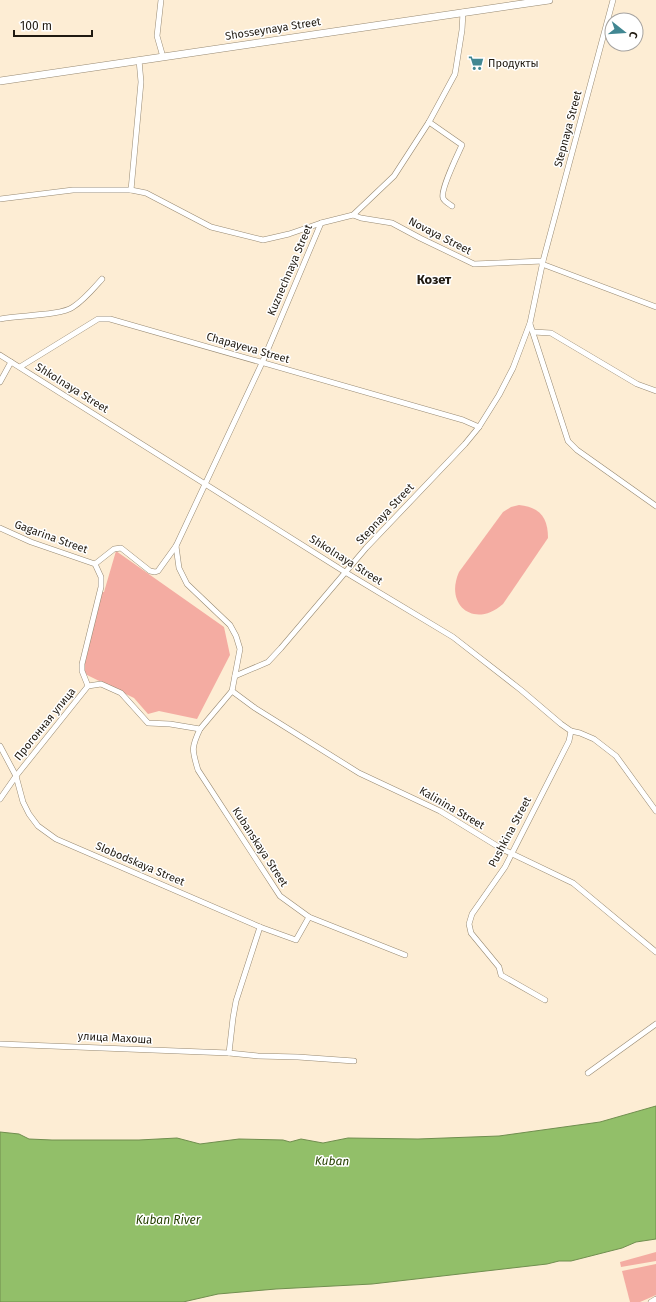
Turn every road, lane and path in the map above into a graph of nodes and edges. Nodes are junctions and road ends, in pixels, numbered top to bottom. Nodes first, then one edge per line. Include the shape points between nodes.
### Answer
1 (162, 0) edge
2 (549, 0) edge
3 (613, 0) edge
4 (463, 12) junction
5 (162, 57) junction
6 (139, 60) junction
7 (0, 81) edge
8 (429, 122) junction
9 (131, 190) junction
10 (0, 199) edge
11 (452, 206) dead end
12 (353, 215) junction
13 (321, 223) junction
14 (542, 262) junction
15 (102, 279) dead end
16 (656, 306) edge
17 (0, 319) edge
18 (530, 324) junction
19 (533, 332) junction
20 (0, 355) edge
21 (11, 362) junction
22 (262, 363) junction
23 (20, 367) junction
24 (0, 382) edge
25 (656, 390) edge
26 (479, 427) junction
27 (206, 484) junction
28 (656, 506) edge
29 (0, 528) edge
30 (176, 546) junction
31 (95, 564) junction
32 (345, 572) junction
33 (235, 676) junction
34 (88, 686) junction
35 (232, 691) junction
36 (200, 729) junction
37 (570, 731) junction
38 (0, 746) edge
39 (16, 776) junction
40 (0, 799) edge
41 (656, 811) edge
42 (511, 853) junction
43 (309, 917) junction
44 (260, 927) junction
45 (656, 952) edge
46 (405, 955) dead end
47 (545, 1000) dead end
48 (656, 1024) edge
49 (0, 1044) edge
50 (229, 1053) junction
51 (354, 1062) dead end
52 (588, 1073) dead end
53 (656, 1299) edge
54 (651, 1302) edge

1 - 5 street via 157,36
2 - 4 street, Shosseynaya Street
3 - 14 street, Stepnaya Street
4 - 5 street, Shosseynaya Street
4 - 8 street, Kuznechnaya Street via 455,74
5 - 6 street, Shosseynaya Street
6 - 7 street, Shosseynaya Street
6 - 9 street via 141,82
8 - 11 street via 462,145 443,189 442,197
8 - 12 street, Kuznechnaya Street via 394,176
9 - 10 street via 73,190
9 - 13 street via 146,193 211,227 263,240
12 - 13 street, Kuznechnaya Street
12 - 14 street, Novaya Street via 392,223 474,264
13 - 22 street, Kuznechnaya Street
14 - 16 street
14 - 18 street, Stepnaya Street
15 - 17 street via 85,298 70,309
18 - 19 street
18 - 26 street, Stepnaya Street via 513,368
19 - 25 street via 551,333 637,384
19 - 28 street via 568,442
20 - 21 street, Shkolnaya Street
21 - 23 street, Shkolnaya Street
21 - 24 street
22 - 23 street, Chapayeva Street via 110,319 98,318
22 - 26 street, Chapayeva Street via 463,420
22 - 27 street, Kuznechnaya Street
23 - 27 street, Shkolnaya Street
26 - 32 street, Stepnaya Street
27 - 30 street, Kuznechnaya Street
27 - 32 street, Shkolnaya Street
29 - 31 street, Gagarina Street via 31,542
30 - 31 street, Kuznechnaya Street via 155,572 150,571 121,548 114,549
30 - 33 street via 179,568 186,584 230,625 236,636 240,649
31 - 34 street, Прогонная улица via 101,587 82,664
32 - 33 street, Stepnaya Street via 268,662
32 - 37 street, Shkolnaya Street via 453,637
33 - 35 street
34 - 36 street via 101,684 121,693 148,723
34 - 39 street, Прогонная улица
35 - 36 street, Kubanskaya Street
35 - 42 street, Kalinina Street via 359,773 440,811
36 - 43 street, Kubanskaya Street via 192,750 198,770 280,896
37 - 41 street, Shkolnaya Street via 594,739 616,756
37 - 42 street, Pushkina Street via 569,741
38 - 39 street, Slobodskaya Street
39 - 40 street, Прогонная улица
39 - 44 street, Slobodskaya Street via 29,814 38,826 56,839
42 - 45 street, Kalinina Street via 573,883
42 - 47 street, Pushkina Street via 506,867 472,914 470,929 499,967 501,975
43 - 44 street, Slobodskaya Street via 296,940
43 - 46 street, Kubanskaya Street
44 - 50 street via 236,1001
48 - 52 street
49 - 50 street, улица Махоша
50 - 51 street, улица Махоша
53 - 54 street

